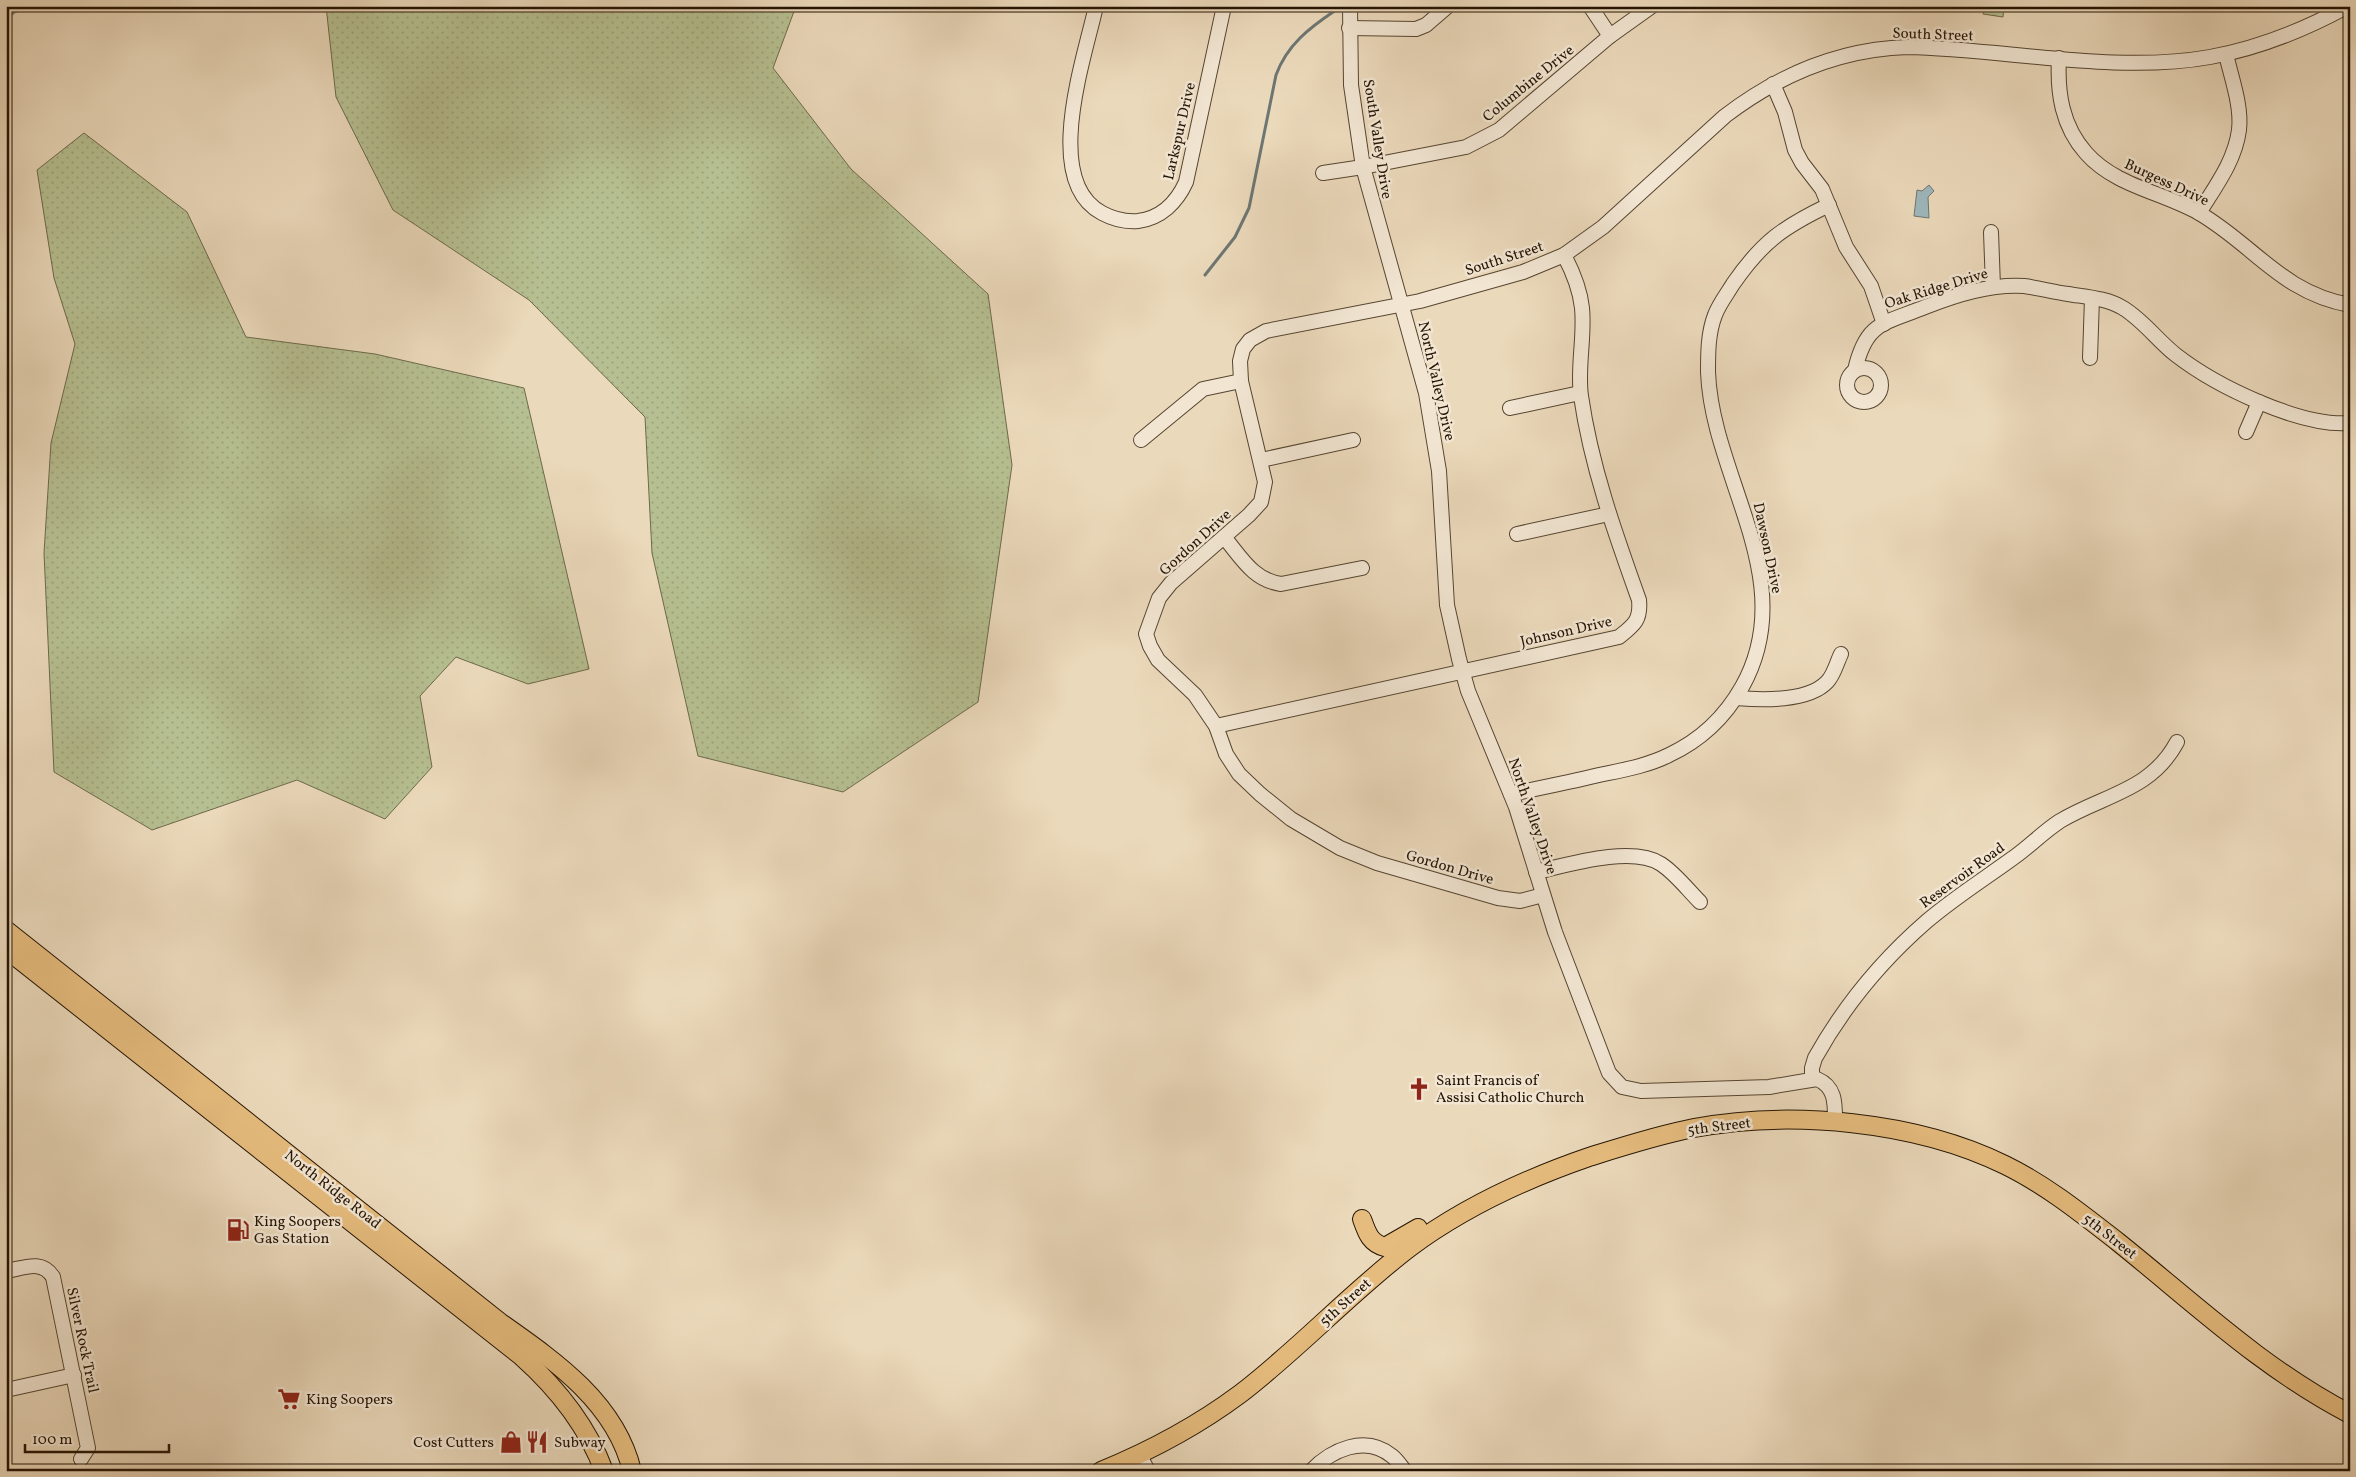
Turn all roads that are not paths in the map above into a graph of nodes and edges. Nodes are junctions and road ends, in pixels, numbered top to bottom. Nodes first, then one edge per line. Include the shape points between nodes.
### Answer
1 (1096, 6) edge
2 (1224, 6) edge
3 (1350, 6) edge
4 (1448, 6) edge
5 (1590, 6) edge
6 (1652, 6) edge
7 (2349, 6) edge
8 (1350, 28) junction
9 (1610, 36) junction
10 (2226, 54) junction
11 (2059, 58) junction
12 (1773, 84) junction
13 (1363, 168) junction
14 (1323, 173) dead end
15 (1829, 204) junction
16 (2200, 213) junction
17 (1991, 232) dead end
18 (1564, 255) junction
19 (1993, 287) junction
20 (2092, 298) junction
21 (1402, 303) junction
22 (2350, 305) edge
23 (1884, 324) junction
24 (2090, 358) dead end
25 (1855, 370) dead end
26 (1241, 381) junction
27 (1580, 393) junction
28 (2259, 402) junction
29 (1510, 408) dead end
30 (2350, 423) edge
31 (2246, 432) dead end
32 (1141, 440) dead end
33 (1353, 440) dead end
34 (1260, 460) junction
35 (1609, 514) junction
36 (1517, 534) dead end
37 (1224, 536) junction
38 (1362, 568) dead end
39 (1841, 654) dead end
40 (1462, 671) junction
41 (1736, 698) junction
42 (1216, 726) junction
43 (2177, 742) dead end
44 (1511, 794) junction
45 (1536, 872) junction
46 (1543, 895) junction
47 (1700, 902) dead end
48 (6, 930) edge
49 (6, 949) edge
50 (1812, 1079) junction
51 (1835, 1122) junction
52 (1465, 1211) junction
53 (1362, 1219) dead end
54 (6, 1272) edge
55 (74, 1376) junction
56 (6, 1390) edge
57 (2350, 1414) edge
58 (1139, 1454) junction
59 (81, 1459) dead end
60 (632, 1468) edge
61 (604, 1471) edge
62 (1101, 1471) edge
63 (1148, 1471) edge
64 (1311, 1471) edge
65 (1405, 1471) edge

1 - 2 street, Larkspur Drive via 1070,122 1071,163 1090,204 1108,216 1133,221 1148,220 1169,208 1181,194
3 - 8 street, South Valley Drive
4 - 8 street via 1426,25 1416,29
5 - 9 street
6 - 9 street, Columbine Drive
7 - 10 street, South Street via 2290,34
8 - 13 street, South Valley Drive via 1351,85
9 - 13 street, Columbine Drive via 1498,130 1466,147
10 - 11 street, South Street via 2156,63
10 - 16 street via 2239,129 2231,159
11 - 12 street, South Street via 1896,47 1827,60
11 - 16 street, Burgess Drive via 2058,87 2063,110 2072,133 2085,152 2115,177
12 - 15 street, Oak Ridge Drive via 1783,105 1795,150 1820,184
12 - 18 street, South Street via 1725,116 1603,227
13 - 14 street, Columbine Drive
13 - 21 street, South Valley Drive
15 - 23 street, Oak Ridge Drive via 1846,247 1871,286
15 - 41 street, Dawson Drive via 1790,225 1761,247 1723,299 1710,331 1708,376 1714,418 1743,505 1763,598 1762,631 1757,653
16 - 22 street, Burgess Drive via 2293,284 2321,297
17 - 19 street
18 - 21 street, South Street via 1523,272 1420,301
18 - 27 street, Johnson Drive via 1578,286 1582,310
19 - 20 street, Oak Ridge Drive via 2026,287
19 - 23 street, Oak Ridge Drive via 1954,296
20 - 24 street
20 - 28 street, Oak Ridge Drive via 2123,308 2182,360
21 - 26 street, Gordon Drive via 1266,331 1243,348
21 - 40 street, North Valley Drive via 1433,425 1441,495 1447,605
23 - 25 street via 1863,342
26 - 32 street via 1203,389
26 - 34 street, Gordon Drive
27 - 29 street
27 - 35 street, Johnson Drive via 1589,442
28 - 30 street, Oak Ridge Drive via 2316,421
28 - 31 street
33 - 34 street
34 - 37 street, Gordon Drive via 1265,482 1261,502
35 - 36 street
35 - 40 street, Johnson Drive via 1639,600 1640,614 1633,626 1619,637
37 - 38 street via 1254,574 1269,582 1281,584
37 - 42 street, Gordon Drive via 1171,583 1159,598 1146,634 1158,660 1195,694
39 - 41 street via 1828,682 1813,692 1784,699
40 - 42 street, Johnson Drive
40 - 44 street, North Valley Drive
41 - 44 street, Dawson Drive via 1711,728 1668,756 1632,768
42 - 46 street, Gordon Drive via 1226,754 1239,774 1291,819 1340,848 1378,863 1498,898 1520,901
43 - 50 street, Reservoir Road via 2167,760 2151,774 2130,788 2060,821 1915,932 1888,957 1850,1004 1815,1058
44 - 45 street, North Valley Drive
45 - 46 street, North Valley Drive
45 - 47 street via 1598,858 1629,855 1660,863
46 - 50 street, North Valley Drive via 1609,1073 1622,1086 1641,1091 1770,1087
48 - 60 main road, North Ridge Road via 565,1370 610,1420
49 - 61 main road, North Ridge Road via 533,1367 578,1419
50 - 51 street via 1821,1081 1831,1091
51 - 52 main road, 5th Street via 1741,1123 1667,1134 1561,1167 1502,1191
51 - 57 main road, 5th Street via 1928,1137 2009,1167 2077,1210 2261,1359
52 - 53 main road via 1428,1222 1385,1247 1376,1245 1370,1238
52 - 58 main road, 5th Street via 1386,1266 1241,1393 1194,1425
54 - 55 street, Silver Rock Trail via 35,1265 48,1270 53,1277
55 - 56 street
55 - 59 street, Silver Rock Trail via 88,1448
58 - 62 main road, 5th Street
58 - 63 street
64 - 65 street via 1329,1454 1361,1446 1392,1456

